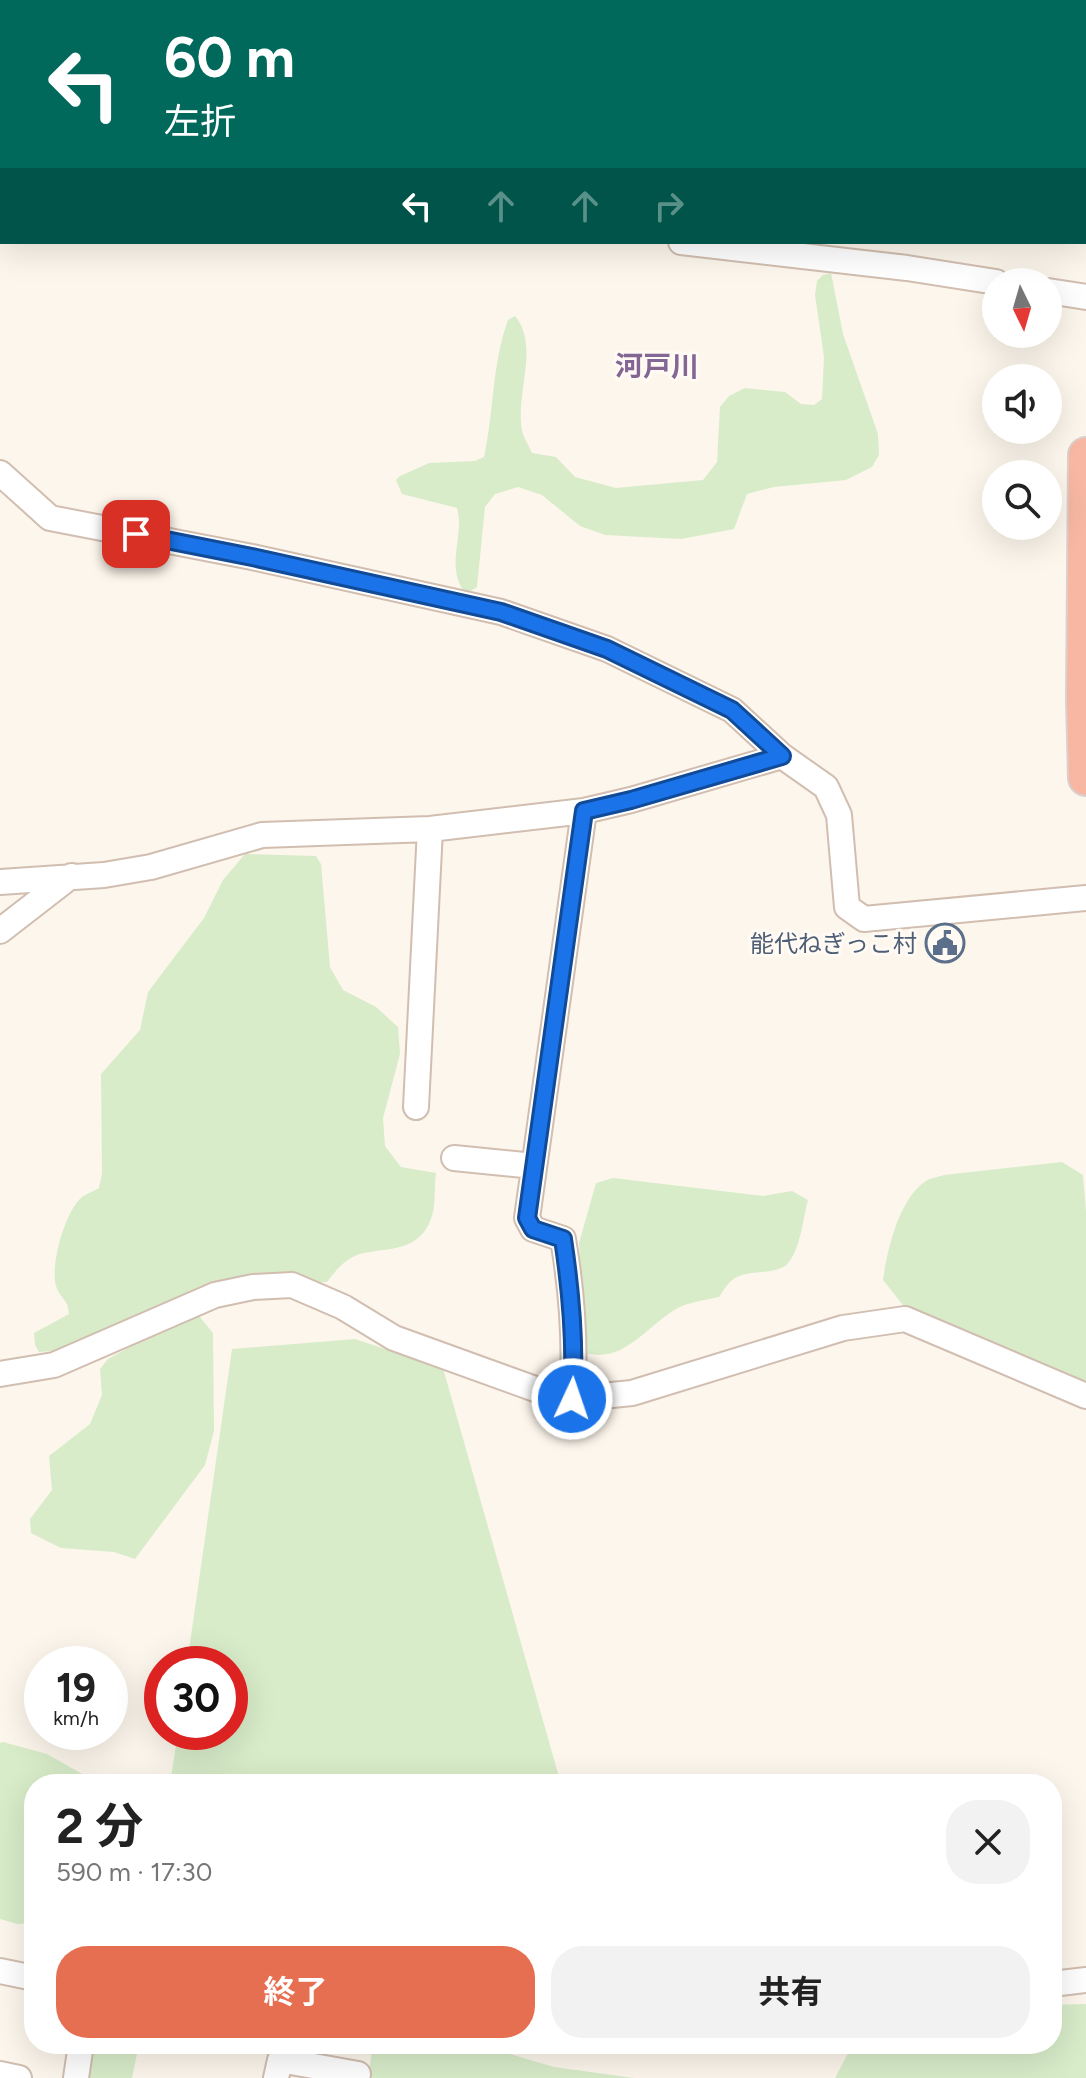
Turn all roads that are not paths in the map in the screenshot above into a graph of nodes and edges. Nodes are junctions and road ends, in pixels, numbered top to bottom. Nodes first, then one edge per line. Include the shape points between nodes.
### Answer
1 (698, 244) edge
2 (982, 280) edge
3 (1062, 293) edge
4 (1086, 297) edge
5 (1086, 455) edge
6 (0, 473) edge
7 (782, 756) junction
8 (1086, 778) edge
9 (584, 811) junction
10 (430, 829) junction
11 (71, 876) junction
12 (0, 882) edge
13 (1086, 898) edge
14 (0, 931) edge
15 (416, 1107) dead end
16 (454, 1158) dead end
17 (534, 1166) junction
18 (0, 1374) edge
19 (1086, 1396) edge
20 (572, 1399) junction
21 (0, 1971) edge
22 (24, 1976) edge
23 (1086, 1980) edge
24 (1062, 1983) edge
25 (80, 2054) edge
26 (0, 2074) edge
27 (358, 2074) dead end
28 (19, 2078) edge
29 (76, 2078) edge
30 (276, 2078) edge

1 - 2 street
3 - 4 street
5 - 8 highway
6 - 7 street via 50,518 501,612 607,649 732,710
7 - 9 street
7 - 13 street via 826,787 839,815 847,907 864,919
9 - 10 street
9 - 17 street
10 - 11 street via 262,835 151,867
10 - 15 street
11 - 12 street
11 - 14 street
16 - 17 street
17 - 20 street via 527,1218 533,1229 563,1239 570,1283
18 - 20 street via 54,1365 215,1295 292,1285 394,1338
19 - 20 street via 905,1319 843,1328 632,1393
21 - 22 street
23 - 24 street
25 - 29 street
26 - 28 street
27 - 30 street via 280,2060

